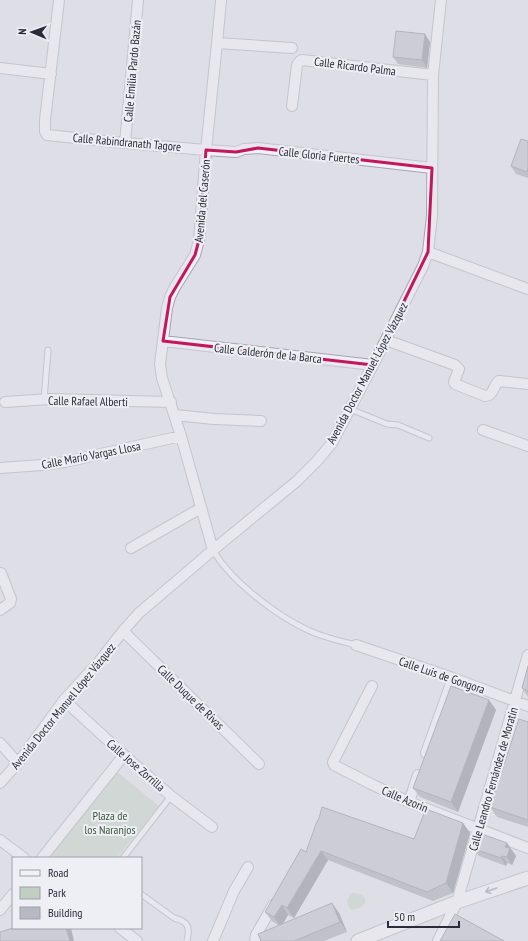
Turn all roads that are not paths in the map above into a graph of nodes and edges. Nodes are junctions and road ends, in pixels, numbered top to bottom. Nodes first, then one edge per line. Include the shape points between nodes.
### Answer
1 (59, 0) edge
2 (138, 0) edge
3 (441, 0) edge
4 (221, 1) edge
5 (218, 43) junction
6 (292, 48) dead end
7 (0, 68) edge
8 (51, 74) junction
9 (433, 75) junction
10 (292, 106) dead end
11 (125, 143) junction
12 (206, 150) junction
13 (432, 168) junction
14 (428, 252) junction
15 (528, 289) edge
16 (386, 340) junction
17 (163, 341) junction
18 (48, 350) dead end
19 (374, 365) junction
20 (528, 384) edge
21 (44, 400) junction
22 (5, 402) dead end
23 (171, 402) junction
24 (350, 409) junction
25 (175, 414) junction
26 (262, 421) dead end
27 (483, 430) dead end
28 (181, 436) junction
29 (429, 438) dead end
30 (528, 446) edge
31 (0, 468) edge
32 (201, 508) junction
33 (131, 548) dead end
34 (213, 550) junction
35 (1, 573) edge
36 (0, 610) edge
37 (123, 631) junction
38 (356, 645) joint
39 (528, 655) edge
40 (453, 678) junction
41 (372, 686) dead end
42 (64, 700) junction
43 (515, 701) junction
44 (528, 706) edge
45 (0, 743) edge
46 (124, 755) junction
47 (18, 763) junction
48 (259, 764) dead end
49 (0, 783) edge
50 (171, 796) junction
51 (409, 802) junction
52 (212, 827) dead end
53 (479, 828) junction
54 (0, 840) edge
55 (528, 848) edge
56 (23, 857) edge
57 (43, 857) edge
58 (124, 857) edge
59 (248, 867) dead end
60 (528, 878) edge
61 (280, 894) edge
62 (12, 895) edge
63 (142, 895) edge
64 (457, 902) junction
65 (0, 910) edge
66 (121, 929) edge
67 (137, 941) edge
68 (187, 941) edge
69 (213, 941) edge
70 (255, 941) edge
71 (358, 941) edge
72 (438, 941) edge

1 - 8 street
2 - 11 street, Calle Emilia Pardo Bazán
3 - 9 street, Avenida Doctor Manuel López Vázquez
4 - 5 street, Avenida del Caserón
5 - 6 street
5 - 12 street, Avenida del Caserón
7 - 8 street
8 - 11 street, Calle Rabindranath Tagore via 45,120 47,135
9 - 10 street, Calle Ricardo Palma via 302,60 297,65
9 - 13 street, Avenida Doctor Manuel López Vázquez
11 - 12 street, Calle Rabindranath Tagore
12 - 13 street, Calle Gloria Fuertes via 236,152 258,148
12 - 17 street, Avenida del Caserón via 199,240 195,255 170,297
13 - 14 street, Avenida Doctor Manuel López Vázquez via 432,216
14 - 15 street
14 - 16 street, Avenida Doctor Manuel López Vázquez
16 - 19 street, Avenida Doctor Manuel López Vázquez
16 - 20 street via 455,365 459,369 454,384 486,396 491,395 499,381
17 - 19 street, Calle Calderón de la Barca
17 - 23 street, Avenida del Caserón via 160,364
18 - 21 lane
19 - 24 street, Avenida Doctor Manuel López Vázquez
21 - 22 street, Calle Rafael Alberti
21 - 23 street, Calle Rafael Alberti
23 - 25 street, Avenida del Caserón
24 - 29 lane
24 - 34 street, Avenida Doctor Manuel López Vázquez via 332,443 317,461 297,481
25 - 26 street
25 - 28 street, Avenida del Caserón
27 - 30 street
28 - 31 street, Calle Mario Vargas Llosa via 65,462
28 - 32 street, Avenida del Caserón
32 - 33 street
32 - 34 street, Avenida del Caserón
34 - 37 street, Avenida Doctor Manuel López Vázquez via 139,613
34 - 38 lane via 238,581 275,611 320,635
35 - 36 street via 11,599 10,603
37 - 42 street, Avenida Doctor Manuel López Vázquez
37 - 48 street, Calle Duque de Rivas
38 - 40 street, Calle Luis de Gongora
39 - 43 street, Calle Leandro Fernández de Moratín
40 - 43 street, Calle Luis de Gongora
40 - 51 street
41 - 51 street, Calle Azorin via 333,762 334,765 370,784
42 - 46 street, Calle Jose Zorrilla
42 - 47 street, Avenida Doctor Manuel López Vázquez
43 - 44 street, Calle Luis de Gongora
43 - 53 street, Calle Leandro Fernández de Moratín
45 - 47 street
46 - 50 street, Calle Jose Zorrilla
46 - 57 street
47 - 49 street, Avenida Doctor Manuel López Vázquez
50 - 52 street, Calle Jose Zorrilla
50 - 58 lane
51 - 53 street, Calle Azorin
53 - 55 street, Calle Azorin
53 - 64 street, Calle Leandro Fernández de Moratín
54 - 56 street
59 - 69 street via 234,891
60 -> 64 street
61 - 70 street
62 - 65 street
63 - 68 lane via 174,918 187,924
64 - 71 street
64 - 72 street, Calle Leandro Fernández de Moratín
66 - 67 street

